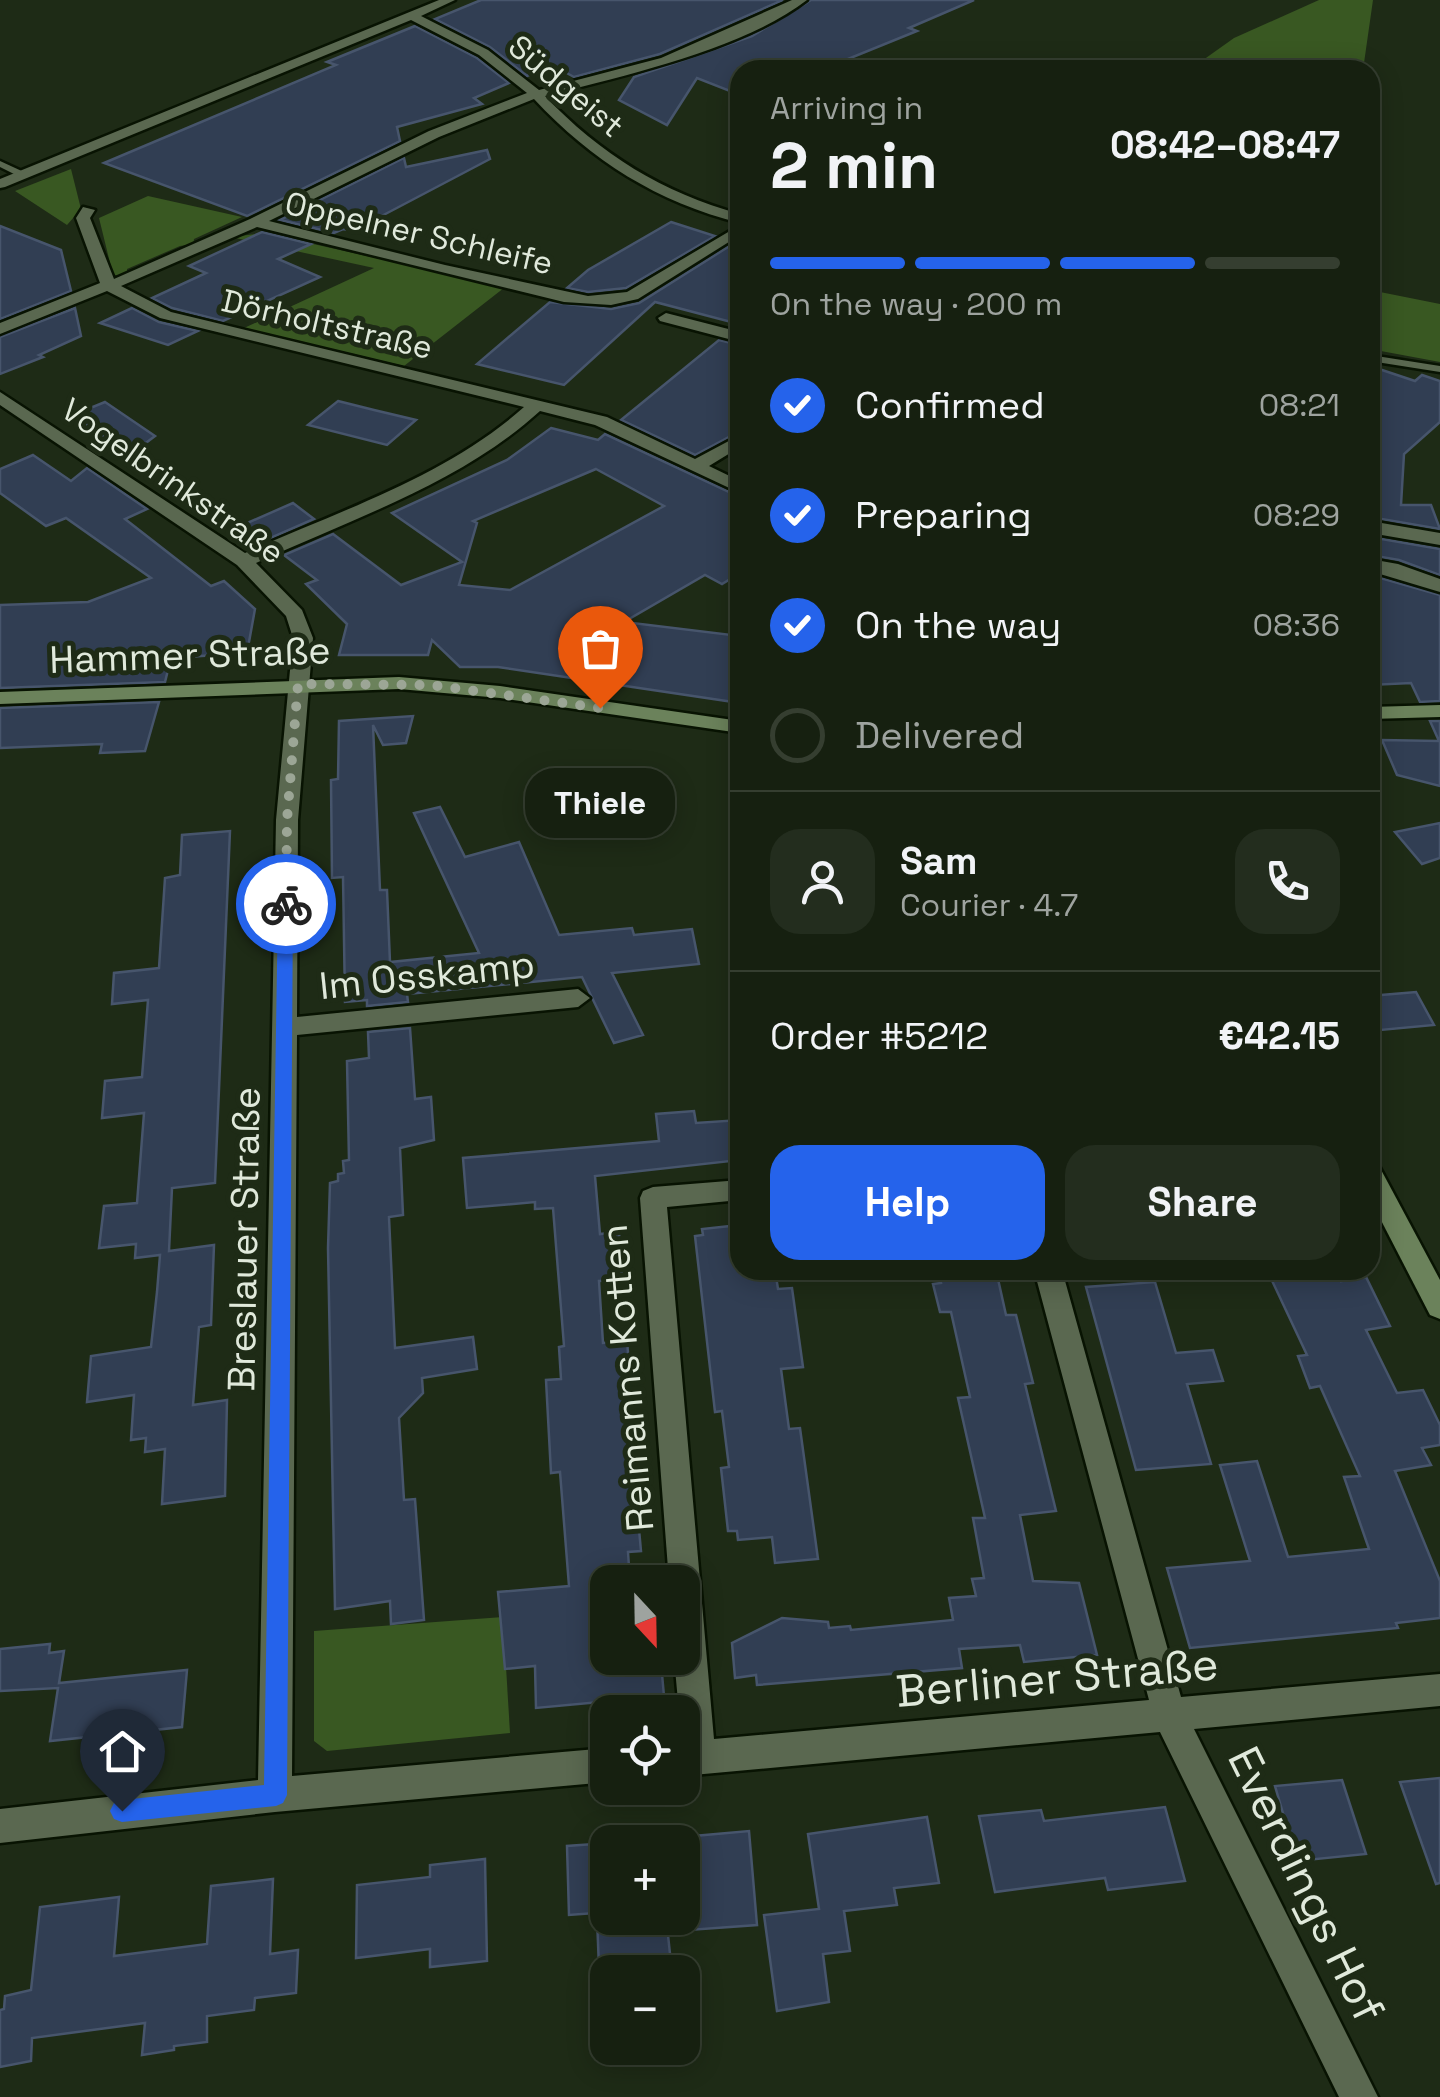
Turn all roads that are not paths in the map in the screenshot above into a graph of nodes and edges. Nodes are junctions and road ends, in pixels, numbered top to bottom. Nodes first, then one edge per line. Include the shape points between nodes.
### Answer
1 (449, 0) edge
2 (801, 0) edge
3 (412, 16) junction
4 (536, 94) junction
5 (0, 164) edge
6 (23, 175) junction
7 (0, 184) edge
8 (88, 210) dead end
9 (730, 216) edge
10 (255, 222) junction
11 (730, 236) edge
12 (110, 286) junction
13 (666, 318) dead end
14 (0, 329) edge
15 (730, 334) edge
16 (1380, 360) edge
17 (1440, 369) edge
18 (0, 397) edge
19 (537, 405) junction
20 (730, 446) edge
21 (696, 466) junction
22 (730, 483) edge
23 (1380, 529) edge
24 (1440, 539) edge
25 (244, 561) junction
26 (1380, 566) edge
27 (1440, 586) edge
28 (298, 684) junction
29 (0, 698) edge
30 (1440, 711) edge
31 (1380, 713) edge
32 (730, 726) edge
33 (578, 998) dead end
34 (284, 1027) junction
35 (730, 1191) edge
36 (1380, 1193) edge
37 (1051, 1280) edge
38 (1440, 1307) edge
39 (1440, 1690) edge
40 (686, 1695) edge
41 (1169, 1714) junction
42 (700, 1757) edge
43 (590, 1768) edge
44 (276, 1795) junction
45 (0, 1826) edge
46 (1359, 2097) edge

1 - 3 street
2 - 4 street, Oppelner Schleife via 665,61
3 - 4 street, Südgeist via 461,36
3 - 6 street
4 - 9 street, Südgeist via 606,158 686,201
4 - 10 street, Oppelner Schleife via 434,134
5 - 6 lane
6 - 7 street
8 - 12 street via 82,218
10 - 11 street, Oppelner Schleife via 426,266 614,302
10 - 12 street
12 - 14 street
12 - 19 street, Dörholtstraße via 166,315
13 - 15 street
16 - 17 lane
18 - 25 street, Vogelbrinkstraße
19 - 21 street, Dörholtstraße via 601,421
19 - 25 street via 497,441
20 - 21 street
21 - 22 street, Dörholtstraße
23 - 24 street
25 - 28 street, Vogelbrinkstraße via 295,614 302,638
26 - 27 street
28 - 29 main road, Hammer Straße
28 - 32 main road, Hammer Straße via 431,685
28 - 34 street, Breslauer Straße via 287,820
30 - 31 main road
33 - 34 street, Im Osskamp
34 - 44 street, Breslauer Straße
35 - 40 street, Reimanns Kotten via 653,1198
36 - 38 main road
37 - 41 street
39 - 41 street, Berliner Straße
41 - 42 street, Berliner Straße
41 - 46 street, Everdings Hof
43 - 44 street
44 - 45 street

